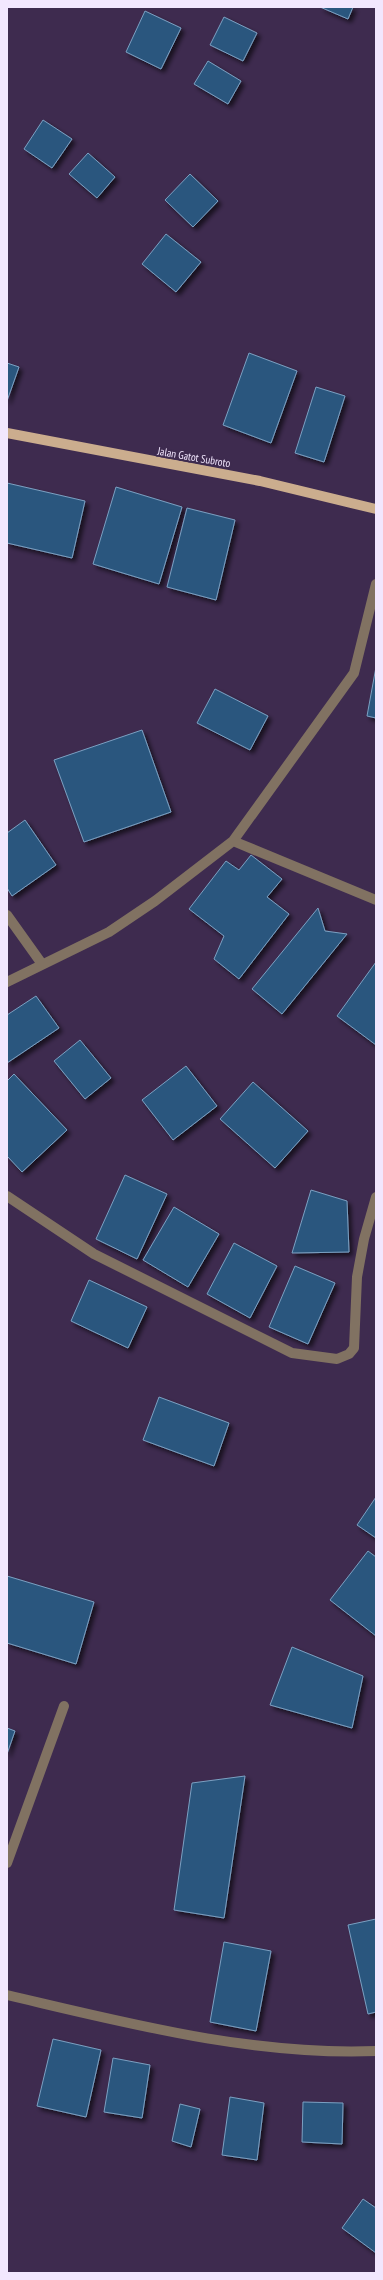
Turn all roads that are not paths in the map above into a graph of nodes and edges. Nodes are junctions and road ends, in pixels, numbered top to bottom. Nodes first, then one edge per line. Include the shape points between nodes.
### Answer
1 (7, 433) edge
2 (376, 509) edge
3 (376, 584) edge
4 (233, 841) junction
5 (376, 900) edge
6 (7, 915) edge
7 (42, 964) junction
8 (7, 982) edge
9 (7, 1196) edge
10 (376, 1198) edge
11 (64, 1706) dead end
12 (7, 1863) edge
13 (7, 1995) edge
14 (376, 2051) edge

1 - 2 main road, Jalan Gatot Subroto via 260,481
3 - 4 street via 354,673
4 - 5 street
4 - 7 street via 155,901 115,928
6 - 7 street
7 - 8 street
9 - 10 street via 94,1254 292,1353 337,1359 349,1354 354,1348 357,1277 364,1239
11 - 12 street
13 - 14 street via 113,2020 239,2043 341,2053

